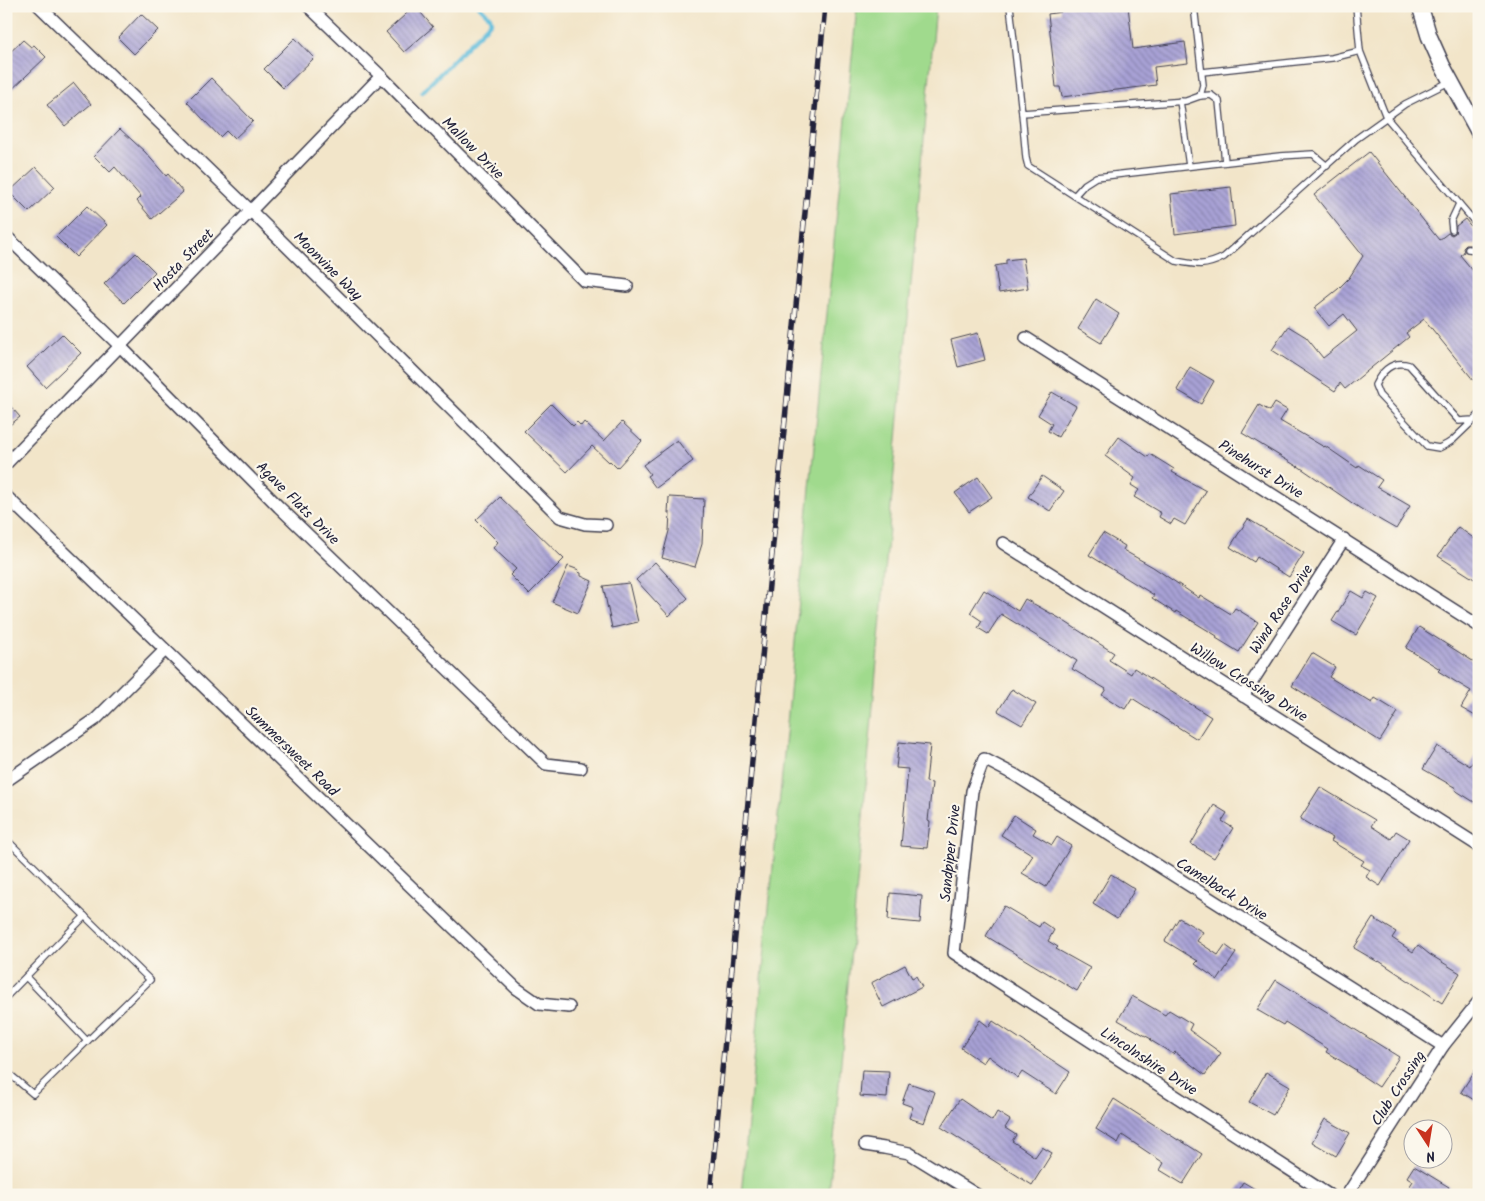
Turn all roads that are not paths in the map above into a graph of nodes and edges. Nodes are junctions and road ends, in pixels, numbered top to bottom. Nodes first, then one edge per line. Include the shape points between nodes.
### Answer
1 (39, 6) edge
2 (308, 6) edge
3 (1010, 6) edge
4 (1194, 6) edge
5 (1356, 6) edge
6 (1420, 6) edge
7 (1360, 51) junction
8 (1202, 72) junction
9 (381, 76) junction
10 (1451, 81) junction
11 (1200, 96) junction
12 (1180, 101) junction
13 (1022, 113) junction
14 (1386, 117) junction
15 (1479, 133) edge
16 (1225, 162) junction
17 (1189, 166) junction
18 (1327, 166) junction
19 (1075, 195) junction
20 (1459, 204) junction
21 (251, 211) junction
22 (1479, 227) edge
23 (1452, 230) dead end
24 (6, 236) edge
25 (1468, 249) dead end
26 (1479, 250) edge
27 (627, 286) dead end
28 (1026, 338) dead end
29 (120, 346) junction
30 (1479, 415) edge
31 (1473, 420) junction
32 (6, 464) edge
33 (6, 496) edge
34 (606, 525) dead end
35 (1344, 539) junction
36 (1003, 543) dead end
37 (1479, 626) edge
38 (166, 650) junction
39 (1243, 696) junction
40 (984, 759) joint
41 (581, 768) dead end
42 (6, 781) edge
43 (6, 839) edge
44 (1479, 846) edge
45 (85, 916) junction
46 (954, 953) joint
47 (26, 977) junction
48 (6, 996) edge
49 (1479, 1001) edge
50 (568, 1007) dead end
51 (87, 1041) junction
52 (1443, 1046) junction
53 (6, 1070) edge
54 (865, 1145) dead end
55 (977, 1195) edge
56 (1328, 1195) edge
57 (1348, 1195) edge

1 - 21 street, Moonvine Way
2 - 9 street, Mallow Drive
3 - 13 lane
4 - 8 lane
5 - 7 lane
6 - 10 main road via 1429,36
7 - 8 lane via 1332,58
7 - 14 lane
8 - 11 lane
9 - 21 street, Hosta Street
9 - 27 street, Mallow Drive via 584,280
10 - 14 lane
10 - 15 main road
11 - 12 lane
11 - 16 lane via 1211,96 1219,101
12 - 13 lane
12 - 17 lane
13 - 19 lane via 1028,166
14 - 18 lane
14 - 20 lane
16 - 17 lane
16 - 18 lane via 1312,154
17 - 19 lane via 1096,177
18 - 19 lane via 1212,264 1176,261
20 - 22 lane
20 - 23 lane via 1451,221
21 - 29 street, Hosta Street
21 - 34 street, Moonvine Way via 560,517 585,524
24 - 29 street, Agave Flats Drive
25 - 26 lane
28 - 35 street, Pinehurst Drive
29 - 32 street, Hosta Street
29 - 41 street, Agave Flats Drive via 278,507 546,764
30 - 31 lane
31 - 31 lane via 1459,421 1409,365 1401,362 1379,376 1375,385 1379,395 1427,446 1439,448 1447,444
33 - 38 street, Summersweet Road
35 - 37 street, Pinehurst Drive
35 - 39 street, Wind Rose Drive
36 - 39 street, Willow Crossing Drive
38 - 42 street via 96,720
38 - 50 street, Summersweet Road via 516,988 540,1004
39 - 44 street, Willow Crossing Drive
40 - 46 street, Sandpiper Drive via 972,791
40 - 52 street, Camelback Drive via 1015,774
43 - 45 lane
45 - 47 lane
45 - 51 lane via 150,980
46 - 56 street, Lincolnshire Drive
47 - 48 lane
47 - 51 lane
49 - 52 street, Club Crossing
51 - 53 lane via 33,1094
52 - 57 street, Club Crossing
54 - 55 street via 909,1153

